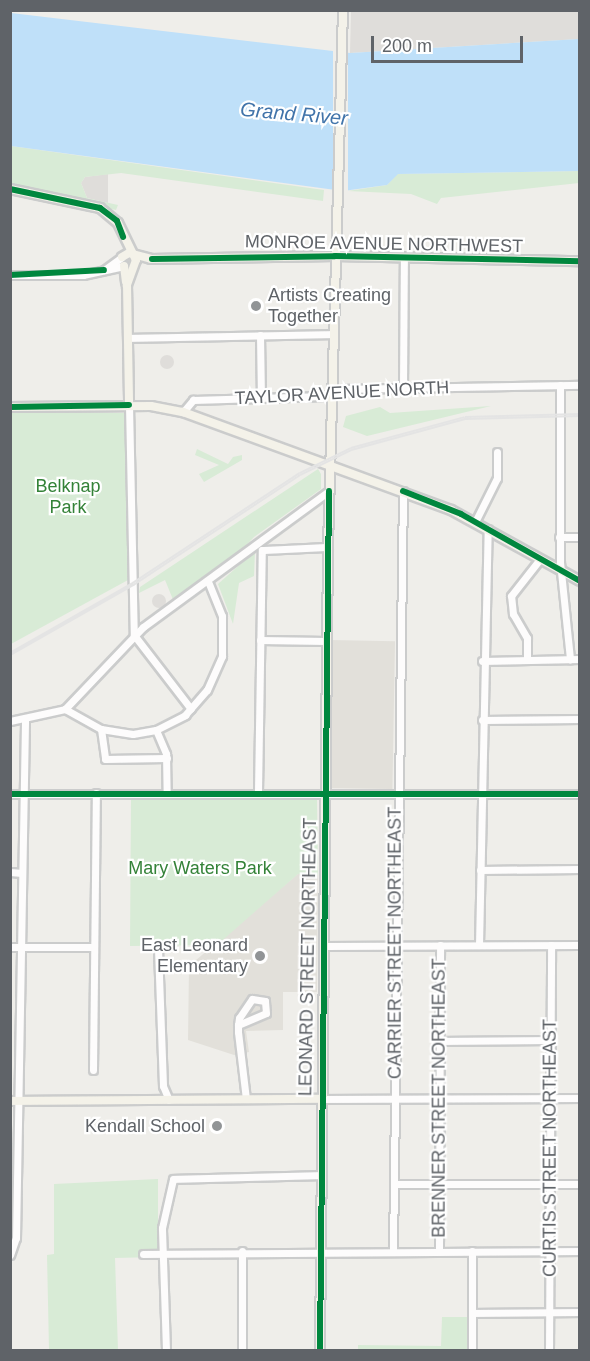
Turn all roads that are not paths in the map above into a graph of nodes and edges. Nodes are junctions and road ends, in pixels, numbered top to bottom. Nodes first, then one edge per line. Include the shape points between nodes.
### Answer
1 (343, 10) edge
2 (10, 189) edge
3 (10, 194) edge
4 (106, 213) junction
5 (123, 237) junction
6 (134, 255) junction
7 (335, 255) junction
8 (404, 258) junction
9 (152, 259) junction
10 (579, 261) edge
11 (126, 263) junction
12 (10, 275) edge
13 (334, 334) junction
14 (260, 335) junction
15 (128, 338) junction
16 (560, 385) junction
17 (579, 385) edge
18 (403, 387) junction
19 (334, 392) junction
20 (261, 398) junction
21 (129, 405) junction
22 (10, 407) edge
23 (183, 412) junction
24 (497, 452) dead end
25 (331, 464) junction
26 (329, 491) junction
27 (402, 491) junction
28 (475, 522) junction
29 (488, 529) junction
30 (559, 537) junction
31 (579, 537) edge
32 (328, 547) junction
33 (540, 559) junction
34 (562, 571) junction
35 (579, 581) edge
36 (209, 583) junction
37 (134, 635) junction
38 (260, 640) junction
39 (326, 641) junction
40 (570, 659) junction
41 (579, 659) edge
42 (527, 660) junction
43 (482, 661) junction
44 (191, 709) junction
45 (65, 710) junction
46 (579, 719) edge
47 (482, 720) junction
48 (10, 721) edge
49 (26, 721) junction
50 (100, 729) junction
51 (156, 730) junction
52 (166, 758) junction
53 (258, 792) junction
54 (325, 792) junction
55 (96, 793) junction
56 (166, 793) junction
57 (397, 793) junction
58 (10, 794) edge
59 (24, 794) junction
60 (579, 794) edge
61 (481, 795) junction
62 (579, 869) edge
63 (480, 870) junction
64 (10, 872) edge
65 (22, 873) junction
66 (395, 945) junction
67 (440, 945) junction
68 (479, 945) junction
69 (551, 945) junction
70 (579, 945) edge
71 (322, 946) junction
72 (10, 947) edge
73 (19, 947) junction
74 (92, 947) junction
75 (158, 949) dead end
76 (238, 1024) junction
77 (550, 1040) junction
78 (440, 1041) junction
79 (93, 1070) dead end
80 (394, 1098) junction
81 (440, 1098) junction
82 (551, 1098) junction
83 (579, 1098) edge
84 (246, 1099) junction
85 (321, 1099) junction
86 (170, 1100) junction
87 (14, 1101) edge
88 (321, 1175) junction
89 (394, 1184) junction
90 (550, 1184) junction
91 (579, 1184) edge
92 (439, 1185) junction
93 (242, 1251) junction
94 (439, 1251) junction
95 (472, 1251) junction
96 (549, 1251) junction
97 (579, 1251) edge
98 (321, 1252) junction
99 (393, 1252) junction
100 (143, 1254) dead end
101 (164, 1254) junction
102 (11, 1255) edge
103 (473, 1312) junction
104 (549, 1312) junction
105 (579, 1312) edge
106 (166, 1350) edge
107 (242, 1350) edge
108 (320, 1350) edge
109 (472, 1350) edge
110 (549, 1350) edge

1 - 7 main road, LEONARD STREET NORTHEAST
2 - 4 main road
3 - 4 main road
4 - 5 main road via 117,221
5 - 6 main road
5 - 11 main road
6 - 9 main road, MONROE AVENUE NORTHWEST
6 - 11 main road
7 - 8 main road, MONROE AVENUE NORTHWEST
7 - 9 main road, MONROE AVENUE NORTHWEST
7 - 13 main road, LEONARD STREET NORTHEAST
8 - 10 main road, MONROE AVENUE NORTHWEST
8 - 18 street
9 - 11 main road, MONROE AVENUE NORTHWEST
11 - 12 street via 104,270
11 - 15 main road
13 - 14 street
13 - 19 main road, LEONARD STREET NORTHEAST
14 - 15 street
14 - 20 street
15 - 21 main road
16 - 17 street, TAYLOR AVENUE NORTH
16 - 18 street, TAYLOR AVENUE NORTH
16 - 30 street
18 - 19 street, TAYLOR AVENUE NORTH
19 - 20 street, TAYLOR AVENUE NORTH
19 - 25 main road, LEONARD STREET NORTHEAST
20 - 23 street, TAYLOR AVENUE NORTH via 193,400
21 - 22 main road
21 - 23 main road
21 - 37 street
23 - 25 main road
24 - 28 street via 497,478
25 - 26 main road, LEONARD STREET NORTHEAST
25 - 27 main road
26 - 32 main road, LEONARD STREET NORTHEAST
26 - 36 street via 258,540
27 - 28 main road
27 - 57 street, CARRIER STREET NORTHEAST
28 - 29 main road
29 - 33 main road
29 - 43 street
30 - 31 street
30 - 34 street
32 - 38 street via 263,547
32 - 39 main road, LEONARD STREET NORTHEAST
33 - 34 main road
33 - 42 street via 511,596 513,614 526,638
34 - 35 main road
34 - 40 street
36 - 37 street
36 - 44 street via 222,616 223,648 211,684
37 - 44 street
37 - 45 street
38 - 39 street
38 - 53 street
39 - 54 main road, LEONARD STREET NORTHEAST
40 - 41 street
40 - 42 street
42 - 43 street
43 - 47 street
44 - 51 street
45 - 49 street
45 - 50 street
46 - 47 street
47 - 61 street
48 - 49 street
49 - 59 street
50 - 51 street
50 - 52 street via 105,759
51 - 52 street
52 - 56 street
53 - 54 street
53 - 56 street
54 - 57 street
54 - 71 main road, LEONARD STREET NORTHEAST
55 - 56 street
55 - 59 street
55 - 74 street
57 - 61 street
57 - 66 street, CARRIER STREET NORTHEAST
58 - 59 street
59 - 65 street
60 - 61 street
61 - 63 street
62 - 63 street
63 - 68 street
64 - 65 street
65 - 73 street
66 - 67 street
66 - 71 street
66 - 80 street, CARRIER STREET NORTHEAST
67 - 68 street
67 - 78 street, BRENNER STREET NORTHEAST
68 - 69 street
69 - 70 street
69 - 77 street, CURTIS STREET NORTHEAST
71 - 85 main road, LEONARD STREET NORTHEAST
72 - 73 street
73 - 74 street
73 - 87 street
74 - 79 street
75 - 86 street via 163,1086
76 - 76 street via 266,1013 266,1001 252,999
76 - 84 street
77 - 78 street
77 - 82 street, CURTIS STREET NORTHEAST
78 - 81 street, BRENNER STREET NORTHEAST
80 - 81 street
80 - 85 street
80 - 89 street, CARRIER STREET NORTHEAST
81 - 82 street
81 - 92 street, BRENNER STREET NORTHEAST
82 - 83 street
82 - 90 street, CURTIS STREET NORTHEAST
84 - 85 main road
84 - 86 main road
85 - 88 main road, LEONARD STREET NORTHEAST
86 - 87 main road
87 - 102 street
88 - 98 main road, LEONARD STREET NORTHEAST
88 - 101 street via 179,1176 170,1183 163,1209
89 - 92 street
89 - 99 street, CARRIER STREET NORTHEAST
90 - 91 street
90 - 92 street
90 - 96 street, CURTIS STREET NORTHEAST
92 - 94 street, BRENNER STREET NORTHEAST
93 - 98 street
93 - 101 street
93 - 107 street
94 - 95 street
94 - 99 street
95 - 96 street
95 - 103 street
96 - 97 street
96 - 104 street, CURTIS STREET NORTHEAST
98 - 99 street
98 - 108 main road, LEONARD STREET NORTHEAST
100 - 101 street
101 - 106 street
103 - 104 street
103 - 109 street
104 - 105 street
104 - 110 street, CURTIS STREET NORTHEAST

